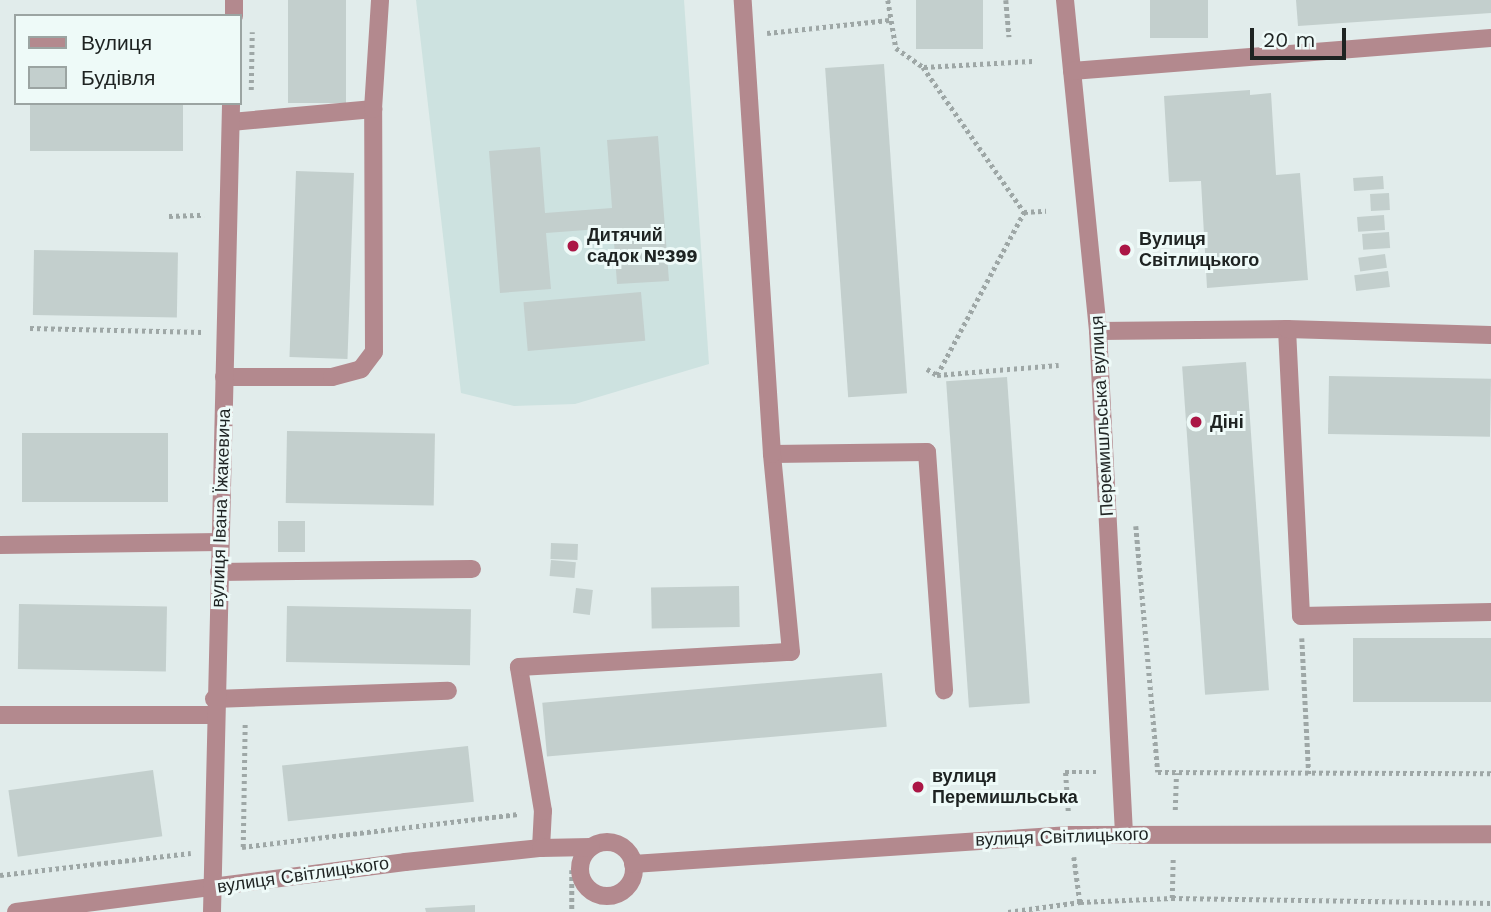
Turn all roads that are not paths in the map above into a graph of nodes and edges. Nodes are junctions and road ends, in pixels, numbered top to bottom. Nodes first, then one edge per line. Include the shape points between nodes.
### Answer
1 (380, 0) edge
2 (743, 0) edge
3 (1065, 0) edge
4 (1491, 38) edge
5 (1072, 71) junction
6 (231, 105) edge
7 (373, 109) junction
8 (231, 122) junction
9 (1287, 329) junction
10 (1098, 331) junction
11 (1491, 335) edge
12 (224, 377) junction
13 (772, 454) junction
14 (220, 542) junction
15 (0, 545) edge
16 (472, 569) dead end
17 (219, 572) junction
18 (1491, 612) edge
19 (944, 690) dead end
20 (448, 691) dead end
21 (214, 707) junction
22 (0, 715) edge
23 (1124, 833) junction
24 (1491, 834) edge
25 (591, 847) junction
26 (541, 848) junction
27 (633, 864) junction
28 (212, 887) junction
29 (599, 904) edge
30 (16, 912) edge
31 (212, 912) edge

1 - 7 street
2 - 13 street
3 - 5 street, Перемишльська вулиця
4 - 5 street
5 - 10 street, Перемишльська вулиця
6 - 8 street, вулиця Івана Їжакевича
7 - 8 street
7 - 12 street via 374,352 361,369 332,377
8 - 12 street, вулиця Івана Їжакевича
9 - 10 street
9 - 11 street
9 - 18 street via 1301,616
10 - 23 street, Перемишльська вулиця
12 - 14 street, вулиця Івана Їжакевича
13 - 19 street via 927,452
13 - 26 street via 791,652 519,667 543,811
14 - 15 street
14 - 17 street, вулиця Івана Їжакевича
16 - 17 street
17 - 21 street, вулиця Івана Їжакевича
20 - 21 street via 245,699
21 - 22 street
21 - 28 street, вулиця Івана Їжакевича
23 - 24 street, вулиця Світлицького
23 - 27 street, вулиця Світлицького
25 - 26 street, вулиця Світлицького
25 - 27 street via 616,844
25 - 29 street via 580,870
26 - 28 street, вулиця Світлицького
27 - 29 street via 625,889
28 - 30 street, вулиця Світлицького
28 - 31 street, вулиця Івана Їжакевича

